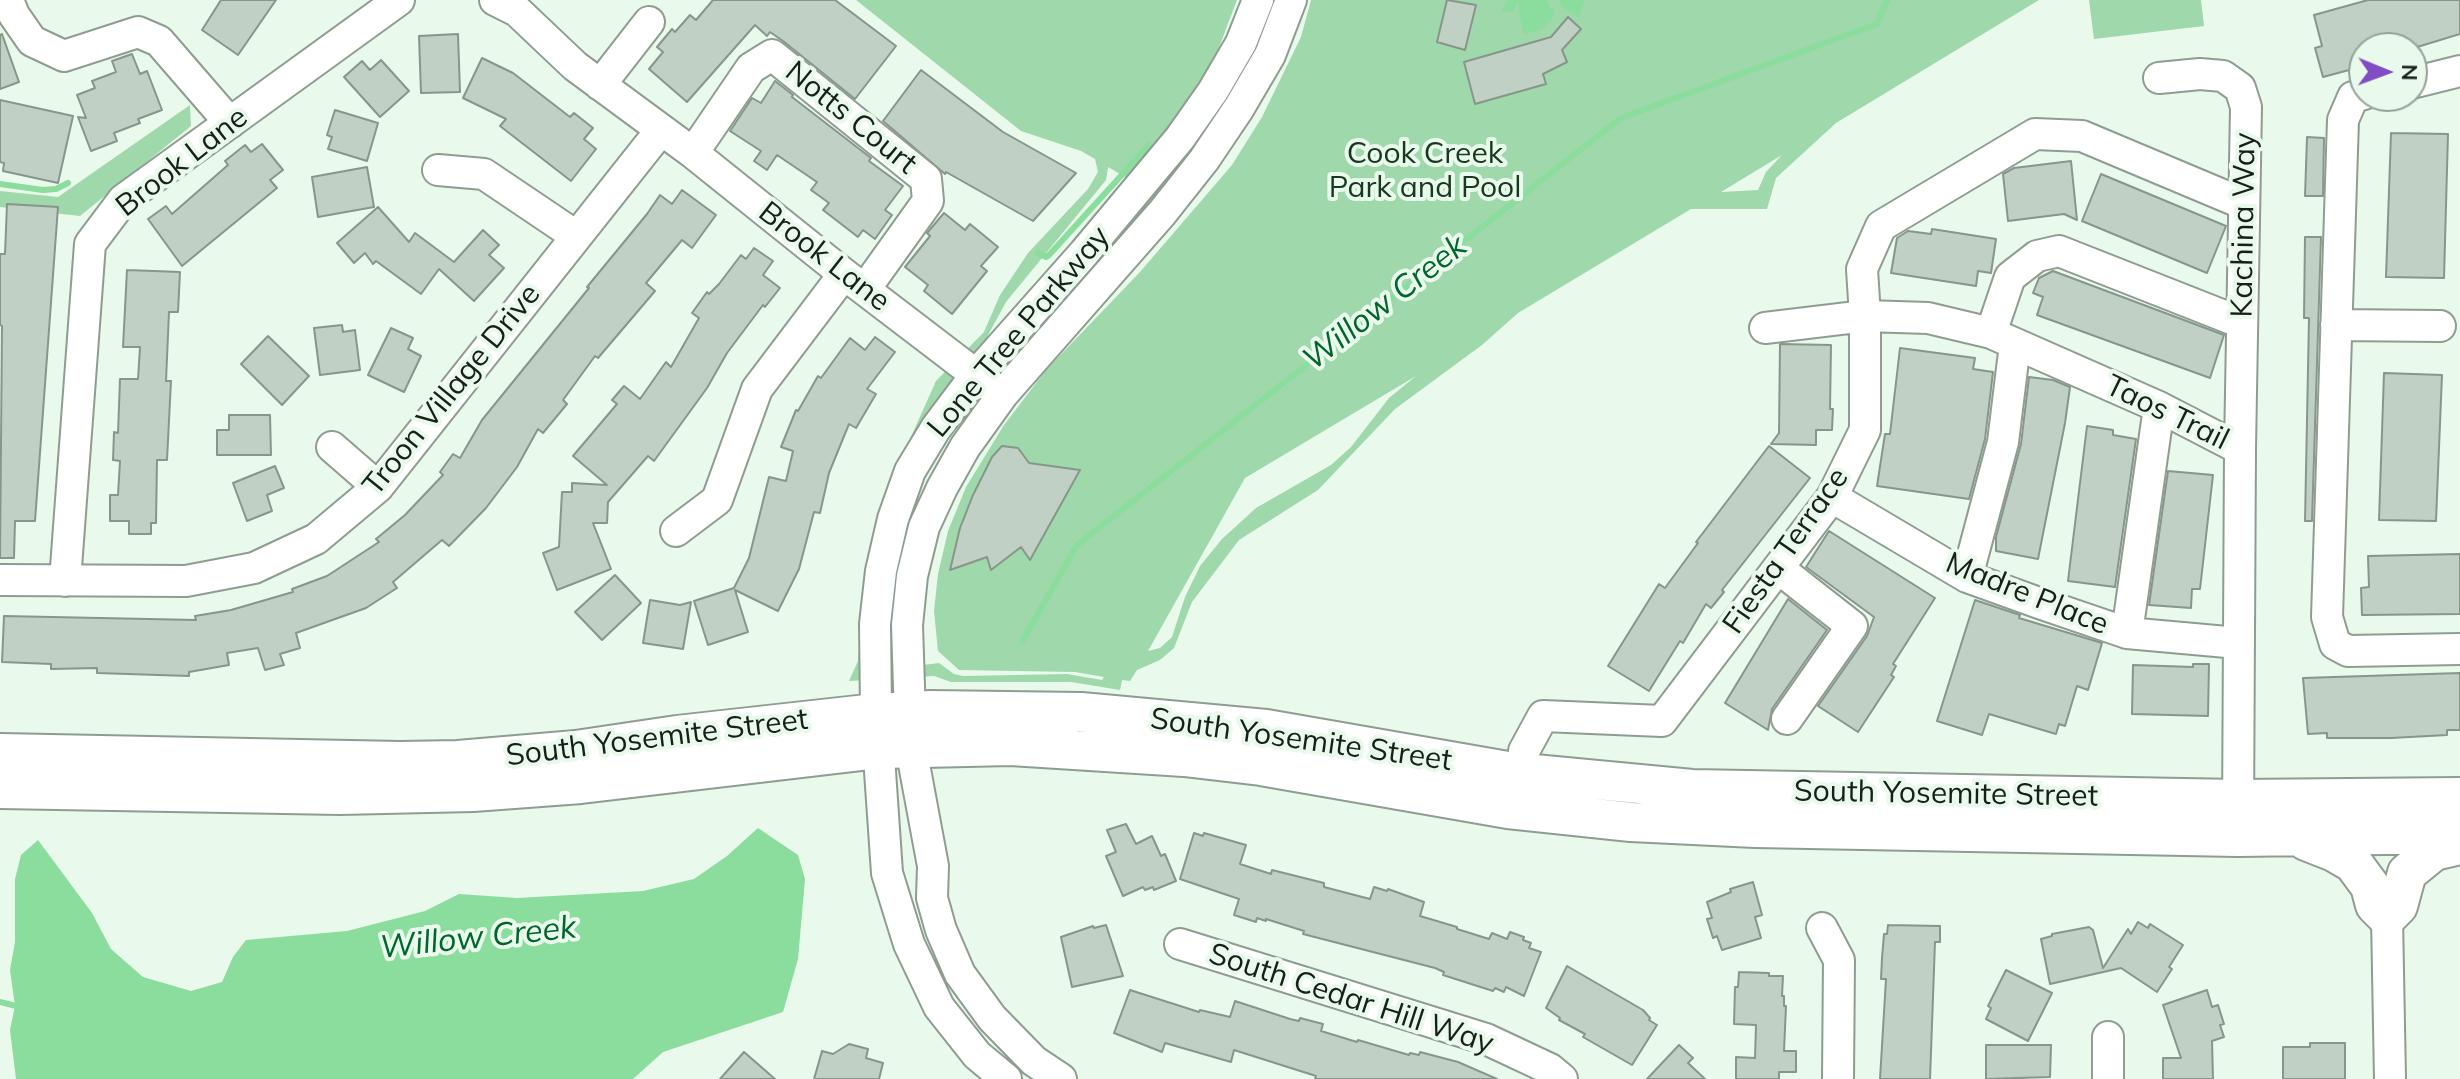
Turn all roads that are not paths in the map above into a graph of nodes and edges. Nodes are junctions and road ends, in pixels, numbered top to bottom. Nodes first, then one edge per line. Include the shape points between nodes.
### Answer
1 (8, 0) edge
2 (399, 0) edge
3 (1258, 0) edge
4 (1291, 0) edge
5 (513, 4) edge
6 (649, 22) dead end
7 (2460, 71) edge
8 (2159, 78) dead end
9 (2428, 79) edge
10 (600, 85) junction
11 (2348, 108) edge
12 (230, 123) junction
13 (661, 130) junction
14 (693, 153) junction
15 (438, 170) dead end
16 (2244, 204) junction
17 (576, 236) junction
18 (855, 282) junction
19 (1865, 316) junction
20 (2242, 323) junction
21 (2336, 325) junction
22 (2440, 326) dead end
23 (1765, 328) dead end
24 (2003, 338) junction
25 (975, 376) junction
26 (1003, 394) junction
27 (2159, 407) junction
28 (332, 447) dead end
29 (2240, 449) junction
30 (378, 487) junction
31 (1832, 497) junction
32 (676, 531) dead end
33 (1778, 568) junction
34 (1967, 577) junction
35 (0, 580) edge
36 (65, 581) junction
37 (2127, 633) junction
38 (2238, 643) junction
39 (2460, 649) edge
40 (1787, 719) dead end
41 (894, 731) junction
42 (1524, 751) dead end
43 (0, 753) edge
44 (0, 789) edge
45 (2460, 797) edge
46 (2238, 799) junction
47 (2460, 834) edge
48 (2238, 837) junction
49 (2293, 837) junction
50 (2460, 845) edge
51 (2387, 917) junction
52 (1822, 928) dead end
53 (1180, 944) dead end
54 (2108, 1037) dead end
55 (1006, 1079) edge
56 (1061, 1079) edge
57 (1562, 1079) edge
58 (1838, 1079) edge
59 (2108, 1079) edge
60 (2390, 1079) edge

1 - 12 street via 32,41 64,56 138,32 159,41
2 - 12 street, Brook Lane
3 - 25 street, Lone Tree Parkway via 1241,43 1180,138
4 - 26 street, Lone Tree Parkway via 1270,55 1204,160
5 - 10 street, Brook Lane
6 - 10 street
7 - 9 street
8 - 16 street, Kachina Way via 2223,76 2240,88 2246,107
10 - 13 street, Brook Lane
11 - 21 street via 2343,120
12 - 36 street, Brook Lane via 123,200 90,244
13 - 14 street, Brook Lane
13 - 17 street, Troon Village Drive
14 - 18 street, Brook Lane
14 - 18 street, Notts Court via 751,68 772,55 926,179 928,201
15 - 17 street via 484,174
16 - 19 street, Fiesta Terrace via 2082,136 2035,134 1881,226 1862,269
16 - 20 street, Kachina Way
17 - 30 street, Troon Village Drive
18 - 25 street, Brook Lane
18 - 32 street via 757,389 717,500
19 - 23 street, Taos Trail
19 - 24 street, Taos Trail via 1928,318
19 - 31 street, Fiesta Terrace via 1865,430
20 - 24 street via 2059,251 2037,256 2010,277
20 - 29 street, Kachina Way
21 - 22 street
21 - 39 street via 2327,617 2335,644 2348,651
24 - 27 street, Taos Trail
24 - 34 street via 2003,442
25 - 26 street, Brook Lane
25 - 41 street, Lone Tree Parkway via 910,471 881,571 875,624
26 - 41 street, Lone Tree Parkway via 965,447 924,527 912,576
27 - 29 street, Taos Trail
27 - 37 street
28 - 30 street
29 - 38 street, Taos Trail
30 - 36 street, Troon Village Drive via 316,539 254,568 186,581
31 - 33 street, Fiesta Terrace
31 - 34 street, Madre Place
33 - 40 street via 1852,626
33 - 42 street, Fiesta Terrace via 1662,721 1543,716
34 - 37 street, Madre Place
35 - 36 street, Troon Village Drive
37 - 38 street, Madre Place
38 - 46 street, Taos Trail
41 - 43 main road, South Yosemite Street via 692,733 458,760
41 - 44 main road, South Yosemite Street via 581,784 473,792
41 - 46 main road, South Yosemite Street via 1081,712 1266,729 1513,772 1692,789
41 - 48 main road, South Yosemite Street via 1261,766 1508,809 1631,822
41 - 55 street via 887,873 909,944 939,1007 977,1055
41 - 56 street via 933,866 932,898 960,974 992,1018 1034,1061
45 - 46 main road, South Yosemite Street
46 - 48 street, Taos Trail
47 - 49 main road, South Yosemite Street
48 - 49 main road, South Yosemite Street
49 - 51 main road via 2353,863
50 - 51 main road via 2434,851 2407,873 2398,906
51 - 60 street
52 - 58 street via 1839,960
53 - 57 street, South Cedar Hill Way via 1486,1039
54 - 59 street

